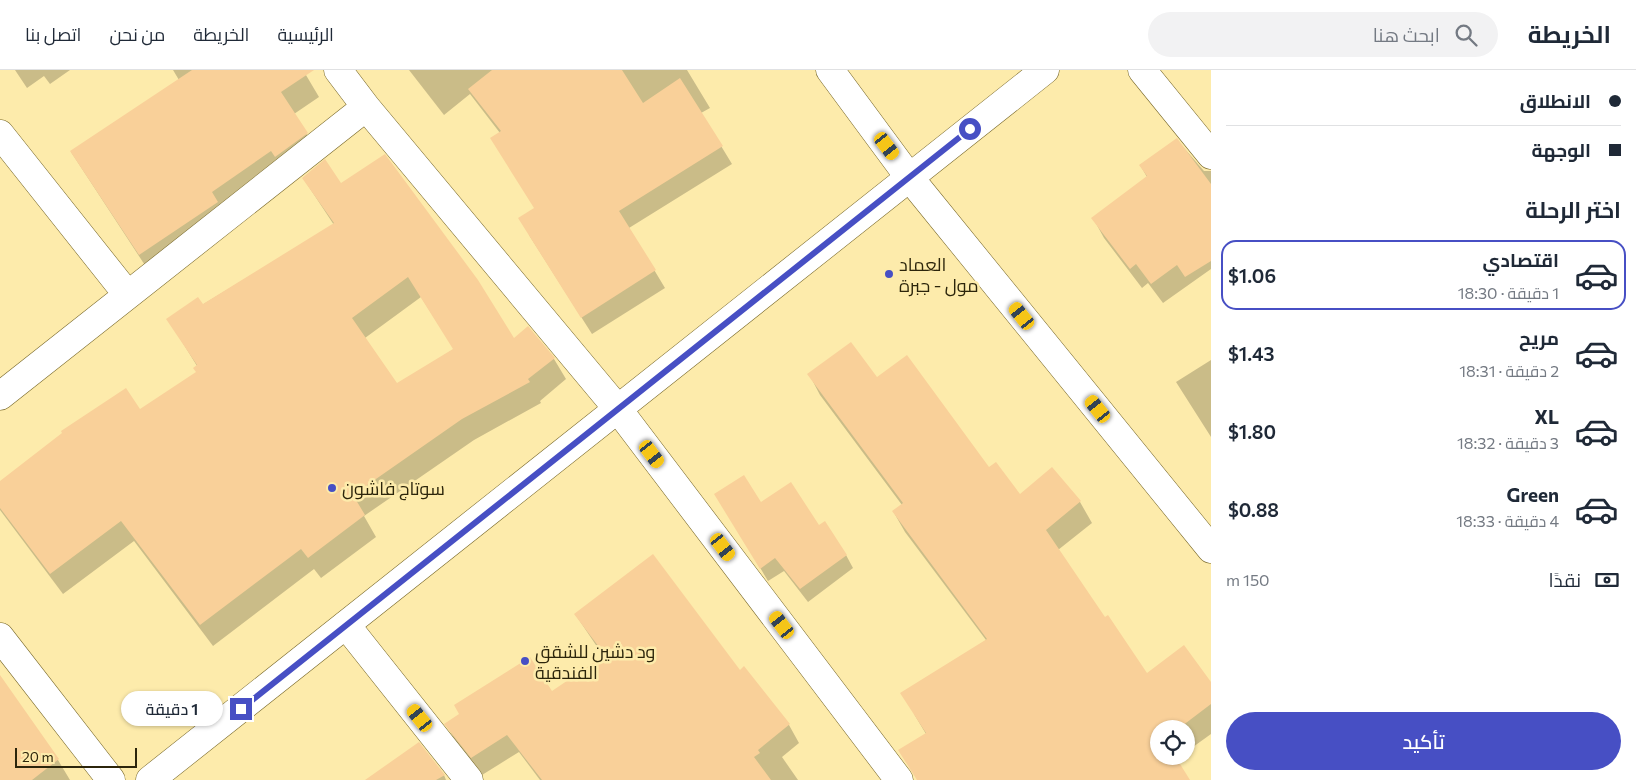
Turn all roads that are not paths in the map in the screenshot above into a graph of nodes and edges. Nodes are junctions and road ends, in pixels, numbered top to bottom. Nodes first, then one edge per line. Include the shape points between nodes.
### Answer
1 (338, 70) edge
2 (830, 70) edge
3 (1045, 70) edge
4 (1142, 70) edge
5 (366, 107) junction
6 (0, 134) edge
7 (1211, 156) edge
8 (910, 177) junction
9 (127, 294) junction
10 (0, 396) edge
11 (617, 408) junction
12 (1211, 549) edge
13 (346, 625) junction
14 (0, 637) edge
15 (111, 780) edge
16 (150, 780) edge
17 (469, 780) edge
18 (899, 780) edge

1 - 5 street
2 - 8 street
3 - 8 street
4 - 7 street
5 - 9 street
5 - 11 street
6 - 9 street
8 - 11 street
8 - 12 street
9 - 10 street
11 - 13 street
11 - 18 street
13 - 16 street
13 - 17 street
14 - 15 street

